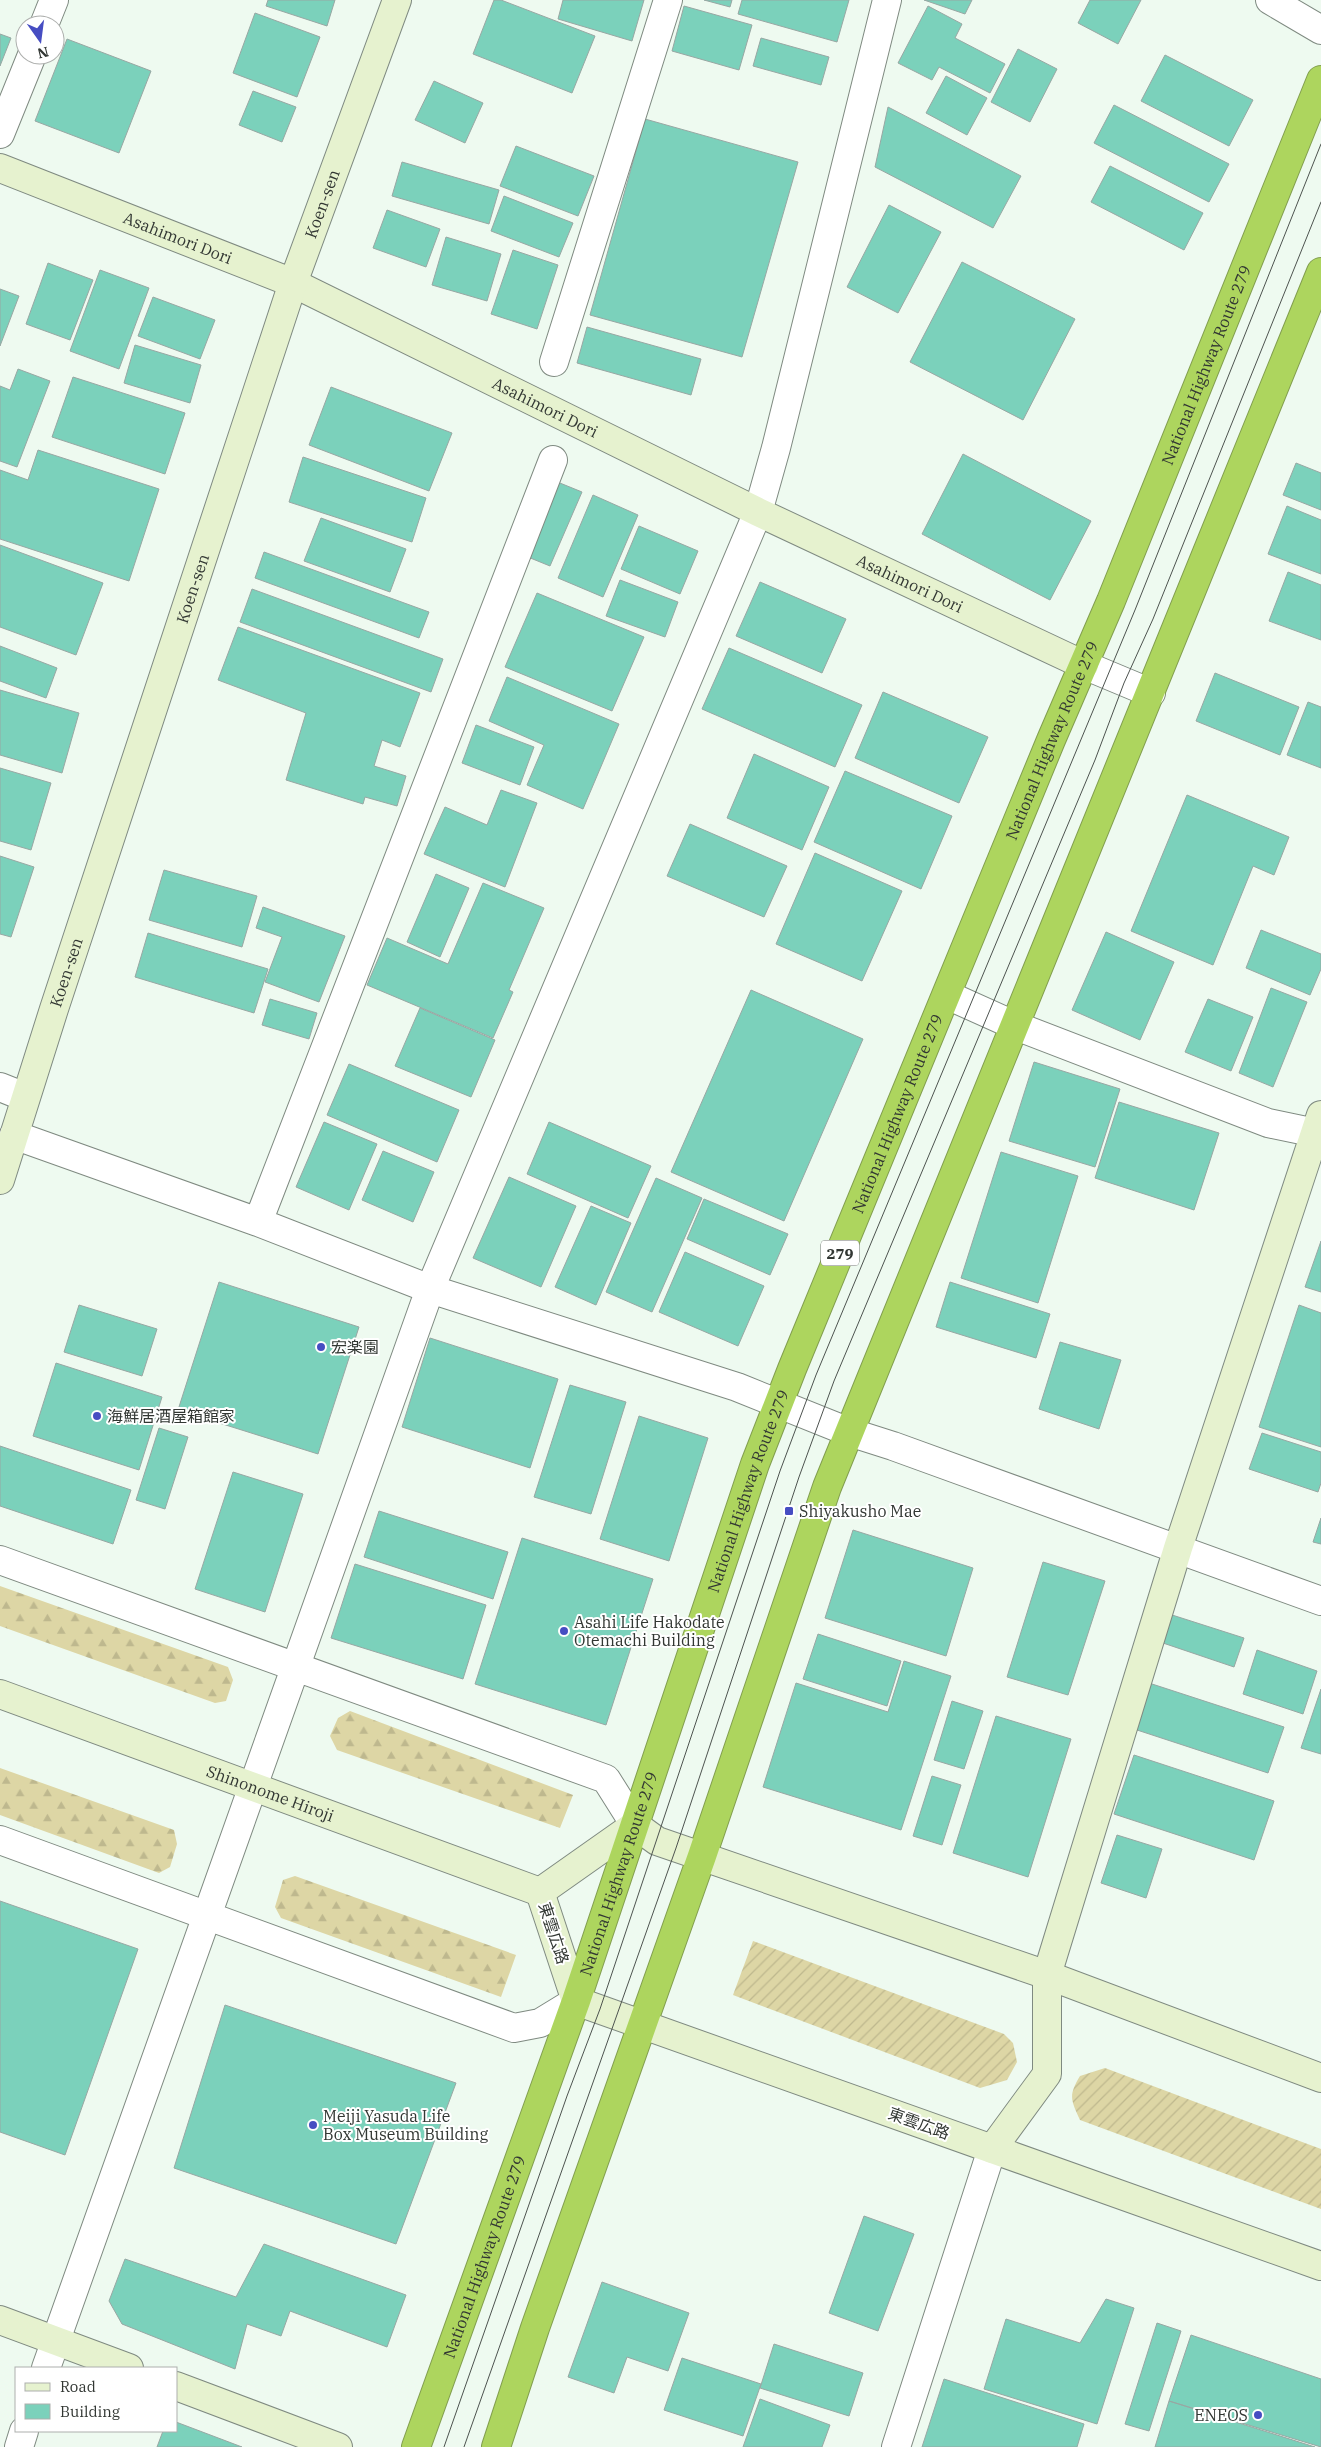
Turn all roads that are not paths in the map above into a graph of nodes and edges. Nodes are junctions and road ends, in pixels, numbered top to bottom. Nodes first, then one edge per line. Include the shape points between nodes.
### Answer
1 (54, 0) edge
2 (397, 0) edge
3 (668, 0) edge
4 (887, 0) edge
5 (1270, 0) edge
6 (48, 15) edge
7 (1321, 30) edge
8 (28, 65) edge
9 (1319, 92) edge
10 (0, 134) edge
11 (0, 168) edge
12 (1321, 272) edge
13 (293, 282) junction
14 (554, 362) dead end
15 (554, 460) dead end
16 (758, 512) junction
17 (1084, 665) junction
18 (1151, 693) junction
19 (947, 995) junction
20 (1016, 1026) junction
21 (0, 1088) edge
22 (25, 1097) junction
23 (1319, 1127) edge
24 (14, 1135) junction
25 (0, 1180) edge
26 (258, 1222) junction
27 (430, 1289) junction
28 (778, 1405) junction
29 (850, 1432) junction
30 (1178, 1548) junction
31 (0, 1560) edge
32 (1321, 1601) edge
33 (296, 1667) junction
34 (0, 1694) edge
35 (254, 1786) junction
36 (635, 1825) junction
37 (0, 1840) edge
38 (702, 1856) junction
39 (540, 1892) junction
40 (208, 1915) junction
41 (1047, 1975) junction
42 (576, 2001) junction
43 (643, 2026) junction
44 (1321, 2078) edge
45 (992, 2149) junction
46 (1321, 2266) edge
47 (0, 2320) edge
48 (56, 2340) junction
49 (46, 2367) edge
50 (126, 2367) edge
51 (178, 2387) edge
52 (24, 2432) edge
53 (19, 2447) edge
54 (338, 2447) edge
55 (416, 2447) edge
56 (496, 2447) edge
57 (896, 2447) edge

1 - 6 street
2 - 13 street, Koen-sen
3 - 14 street
4 - 16 street
5 - 7 street
8 - 10 street
9 - 17 highway, National Highway Route 279 / 279
11 - 13 street, Asahimori Dori
12 - 18 highway
13 - 16 street, Asahimori Dori
13 - 22 street, Koen-sen
15 - 26 street
16 - 17 street, Asahimori Dori
16 - 27 street
17 - 18 street
17 - 19 highway, National Highway Route 279 / 279
18 - 20 highway via 1116,772
19 - 20 street
19 - 28 highway, National Highway Route 279 / 279
20 - 23 street via 1268,1123
20 - 29 highway
21 - 22 street
22 - 24 street, Koen-sen
23 - 30 street
24 - 25 street, Koen-sen
24 - 26 street
26 - 27 street
27 - 28 street via 737,1387
27 - 33 street
28 - 29 street
28 - 36 highway, National Highway Route 279 / 279 via 755,1464
29 - 30 street
29 - 38 highway via 827,1487
30 - 32 street
30 - 41 street
31 - 33 street
33 - 35 street
33 - 36 street via 606,1779
34 - 35 street, Shinonome Hiroji
35 - 39 street, Shinonome Hiroji
35 - 40 street
36 - 38 street via 658,1841
36 - 39 street, 東雲広路
36 - 42 highway, National Highway Route 279 / 279
37 - 40 street
38 - 41 street
38 - 43 highway
39 - 42 street, 東雲広路
40 - 42 street via 514,2028 540,2023
40 - 48 street
41 - 44 street
41 - 45 street via 1046,2074
42 - 43 street, 東雲広路
42 - 55 highway, National Highway Route 279 / 279
43 - 45 street, 東雲広路
43 - 56 highway
45 - 46 street, 東雲広路
45 - 57 street
47 - 48 street
48 - 49 street
48 - 50 street
51 - 54 street
52 - 53 street

